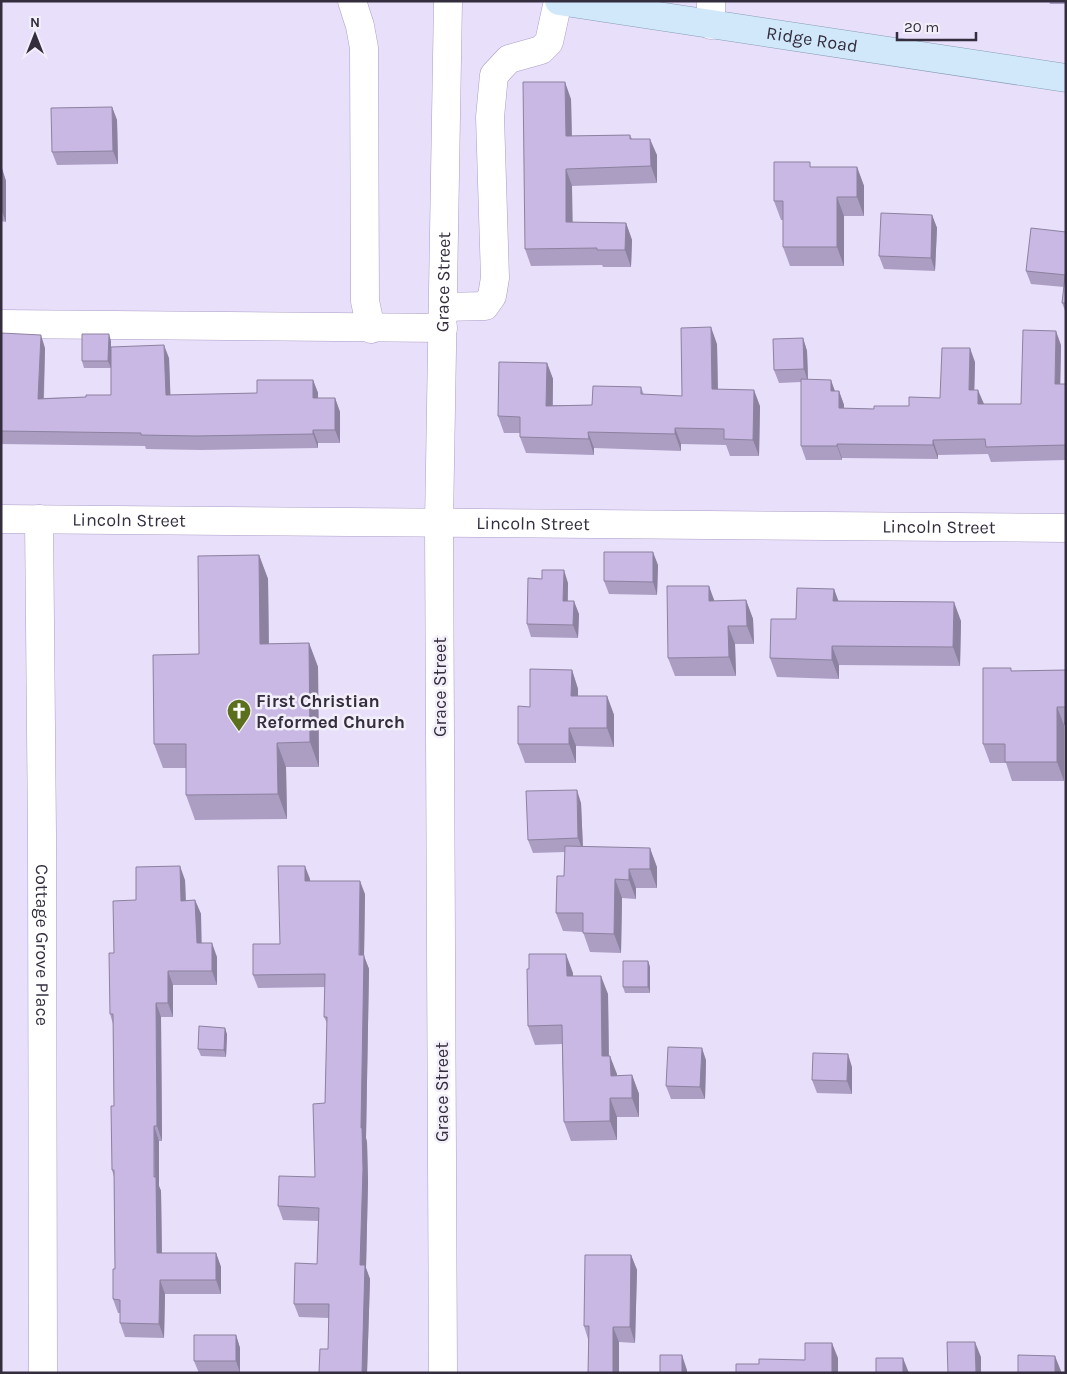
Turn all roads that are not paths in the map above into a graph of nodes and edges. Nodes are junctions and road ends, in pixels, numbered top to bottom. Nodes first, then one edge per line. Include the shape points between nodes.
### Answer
1 (352, 1) edge
2 (448, 1) edge
3 (558, 1) edge
4 (712, 13) edge
5 (1066, 78) edge
6 (443, 318) junction
7 (1, 324) edge
8 (371, 329) junction
9 (1, 519) edge
10 (39, 519) junction
11 (439, 523) junction
12 (1066, 528) edge
13 (43, 1373) edge
14 (443, 1373) edge

1 - 8 street via 364,48 365,301
2 - 6 street, Grace Street
3 - 4 main road, Ridge Road
3 - 6 street via 549,42 541,50 509,59 494,74 490,117 495,278 492,296 485,306
4 - 5 main road, Ridge Road
6 - 8 street
6 - 11 street, Grace Street
7 - 8 street
9 - 10 street, Lincoln Street
10 - 11 street, Lincoln Street
10 - 13 street, Cottage Grove Place
11 - 12 street, Lincoln Street
11 - 14 street, Grace Street

